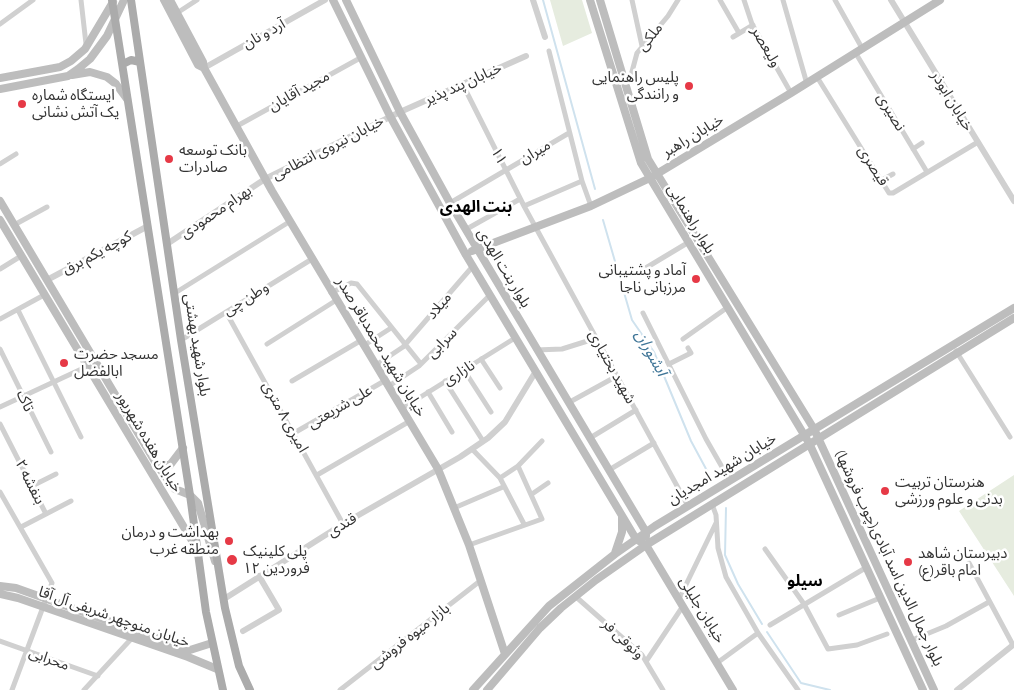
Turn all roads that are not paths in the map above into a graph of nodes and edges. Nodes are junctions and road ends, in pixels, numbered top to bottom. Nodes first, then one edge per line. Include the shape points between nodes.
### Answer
1 (33, 0) edge
2 (81, 0) edge
3 (124, 0) edge
4 (131, 0) edge
5 (164, 0) edge
6 (170, 0) edge
7 (197, 0) edge
8 (325, 0) edge
9 (333, 0) edge
10 (346, 0) edge
11 (533, 0) edge
12 (590, 0) edge
13 (600, 0) edge
14 (632, 0) edge
15 (684, 0) edge
16 (720, 0) edge
17 (744, 0) edge
18 (783, 0) edge
19 (835, 0) edge
20 (891, 0) edge
21 (940, 0) edge
22 (113, 1) edge
23 (678, 2) edge
24 (177, 13) junction
25 (116, 19) junction
26 (904, 22) junction
27 (0, 24) edge
28 (753, 25) junction
29 (739, 33) junction
30 (545, 37) dead end
31 (733, 37) dead end
32 (642, 46) junction
33 (85, 49) junction
34 (858, 50) junction
35 (549, 51) dead end
36 (362, 56) junction
37 (526, 56) dead end
38 (140, 62) junction
39 (123, 64) junction
40 (204, 68) junction
41 (11, 76) junction
42 (68, 76) junction
43 (817, 77) junction
44 (0, 78) edge
45 (630, 79) dead end
46 (462, 83) junction
47 (807, 84) junction
48 (13, 86) junction
49 (0, 89) edge
50 (792, 93) junction
51 (129, 102) junction
52 (400, 112) junction
53 (390, 116) junction
54 (237, 126) junction
55 (569, 132) junction
56 (978, 142) junction
57 (922, 143) dead end
58 (913, 149) junction
59 (16, 154) dead end
60 (0, 164) edge
61 (506, 169) junction
62 (927, 172) junction
63 (893, 174) dead end
64 (653, 175) junction
65 (265, 179) junction
66 (882, 180) junction
67 (582, 181) junction
68 (520, 199) junction
69 (0, 201) edge
70 (1014, 201) edge
71 (450, 203) junction
72 (47, 206) dead end
73 (524, 206) junction
74 (591, 206) junction
75 (12, 222) junction
76 (289, 222) junction
77 (1, 223) edge
78 (148, 226) junction
79 (536, 228) junction
80 (465, 230) junction
81 (689, 242) junction
82 (167, 244) junction
83 (476, 249) junction
84 (466, 255) junction
85 (22, 256) junction
86 (312, 259) junction
87 (473, 266) junction
88 (0, 269) edge
89 (644, 269) dead end
90 (47, 280) junction
91 (175, 294) junction
92 (44, 295) junction
93 (490, 295) junction
94 (333, 297) junction
95 (728, 307) junction
96 (1014, 308) edge
97 (18, 310) junction
98 (226, 312) junction
99 (643, 313) dead end
100 (1014, 318) edge
101 (0, 319) edge
102 (391, 328) junction
103 (515, 338) junction
104 (597, 338) junction
105 (683, 339) dead end
106 (181, 340) junction
107 (362, 343) junction
108 (267, 344) dead end
109 (952, 344) junction
110 (405, 345) junction
111 (688, 348) dead end
112 (0, 349) edge
113 (536, 350) junction
114 (958, 353) junction
115 (481, 359) junction
116 (421, 364) junction
117 (669, 364) junction
118 (88, 366) junction
119 (376, 366) junction
120 (464, 370) junction
121 (536, 371) junction
122 (617, 376) junction
123 (292, 381) dead end
124 (445, 381) junction
125 (54, 382) junction
126 (388, 383) junction
127 (500, 388) dead end
128 (428, 392) junction
129 (23, 396) junction
130 (568, 403) junction
131 (0, 407) edge
132 (403, 408) junction
133 (636, 410) junction
134 (490, 412) dead end
135 (410, 421) junction
136 (0, 424) edge
137 (581, 424) junction
138 (571, 429) junction
139 (814, 429) junction
140 (452, 432) dead end
141 (294, 433) junction
142 (805, 435) junction
143 (81, 437) dead end
144 (1010, 437) dead end
145 (590, 438) junction
146 (818, 438) junction
147 (483, 441) junction
148 (542, 441) dead end
149 (654, 443) junction
150 (810, 443) junction
151 (183, 448) junction
152 (472, 449) junction
153 (51, 452) dead end
154 (157, 466) junction
155 (518, 466) junction
156 (438, 469) junction
157 (609, 470) junction
158 (56, 474) dead end
159 (317, 475) junction
160 (500, 478) junction
161 (730, 480) junction
162 (548, 483) dead end
163 (32, 486) junction
164 (503, 488) junction
165 (0, 492) edge
166 (532, 494) junction
167 (190, 495) junction
168 (72, 501) dead end
169 (712, 504) junction
170 (688, 506) junction
171 (454, 508) junction
172 (46, 514) junction
173 (622, 514) junction
174 (716, 523) junction
175 (343, 524) junction
176 (524, 524) junction
177 (20, 527) junction
178 (646, 532) junction
179 (636, 539) junction
180 (469, 545) junction
181 (646, 545) junction
182 (765, 549) dead end
183 (197, 550) junction
184 (615, 554) junction
185 (969, 563) dead end
186 (867, 567) junction
187 (220, 576) junction
188 (259, 576) junction
189 (480, 581) junction
190 (0, 586) edge
191 (0, 594) edge
192 (575, 596) junction
193 (880, 598) junction
194 (45, 599) junction
195 (224, 599) junction
196 (681, 602) junction
197 (989, 602) junction
198 (804, 604) junction
199 (42, 607) junction
200 (839, 615) dead end
201 (770, 625) dead end
202 (244, 631) dead end
203 (758, 633) junction
204 (887, 634) dead end
205 (132, 638) junction
206 (912, 640) junction
207 (0, 641) edge
208 (212, 643) junction
209 (1013, 644) edge
210 (26, 650) junction
211 (505, 654) junction
212 (647, 660) junction
213 (717, 663) junction
214 (217, 669) junction
215 (98, 676) junction
216 (494, 681) junction
217 (343, 689) edge
218 (12, 690) edge
219 (84, 690) edge
220 (223, 690) edge
221 (250, 690) edge
222 (473, 690) edge
223 (487, 690) edge
224 (495, 690) edge
225 (663, 690) edge
226 (733, 690) edge
227 (798, 690) edge
228 (922, 690) edge
229 (934, 690) edge
230 (957, 690) edge
231 (963, 690) edge

1 - 27 street
2 - 33 street via 87,40
3 - 25 main road
4 - 38 main road, بلوار شهید بهشتی
5 - 40 main road, خیابان شهید محمدباقر صدر via 198,65
6 - 24 main road, خیابان شهید محمدباقر صدر
7 - 24 street
8 - 40 street, آرد و نان
9 - 36 main road, بلوار بنت الهدی
10 - 52 main road, بلوار بنت الهدی
11 - 30 street
12 - 64 main road, بلوار راهنمایی via 633,141
13 - 64 main road, بلوار راهنمایی
14 - 32 street
15 - 23 street
16 - 29 street
17 - 28 street, ولیعصر
18 - 47 street
19 - 34 street, نصیری
20 - 26 street, خیابان ابوذر
21 - 26 main road, خیابان راهبر
22 - 25 main road, بلوار شهید بهشتی
22 - 33 main road
23 - 32 street, ملکی
24 - 40 main road, خیابان شهید محمدباقر صدر
25 - 39 main road, بلوار شهید بهشتی
25 - 42 main road via 93,55
26 - 34 main road, خیابان راهبر
26 - 56 street, خیابان ابوذر
28 - 29 street
28 - 50 street, ولیعصر
29 - 31 street
32 - 45 street, ملکی
33 - 41 main road via 60,67
34 - 43 main road, خیابان راهبر
34 - 58 street, نصیری
35 - 55 street
36 - 53 main road, بلوار بنت الهدی
36 - 54 street, مجید آقایان
37 - 46 street, خیابان پند پذیر
38 - 39 main road via 131,60
38 - 82 main road, بلوار شهید بهشتی
39 - 51 main road, بلوار شهید بهشتی
40 - 54 main road, خیابان شهید محمدباقر صدر
41 - 44 main road
41 - 48 main road
42 - 48 main road
42 - 51 main road via 90,72 107,77
43 - 47 main road, خیابان راهبر
43 - 66 street, قیصری
46 - 52 street, خیابان پند پذیر
46 - 61 street, ۱۱
47 - 50 main road, خیابان راهبر
48 - 49 main road
50 - 64 main road, خیابان راهبر
51 - 78 main road, بلوار شهید بهشتی
52 - 53 street, خیابان پند پذیر
52 - 71 main road, بلوار بنت الهدی
53 - 65 street, خیابان نیروی انتظامی
53 - 84 main road, بلوار بنت الهدی
54 - 65 main road, خیابان شهید محمدباقر صدر
55 - 61 street, میران
55 - 67 street
56 - 62 street, قیصری
56 - 70 street, خیابان ابوذر
57 - 58 street
58 - 62 street, نصیری
59 - 60 street
61 - 68 street, ۱۱
61 - 71 street, میران
62 - 66 street, قیصری via 891,194
63 - 66 street
64 - 74 main road, خیابان راهبر
64 - 81 main road, بلوار راهنمایی
64 - 139 main road, بلوار راهنمایی
65 - 76 main road, خیابان شهید محمدباقر صدر
65 - 82 street, بهرام محمودی
67 - 73 street
67 - 74 street
68 - 73 street, ۱۱
68 - 80 street
69 - 75 main road, خیابان هفده شهریور
71 - 80 main road, بلوار بنت الهدی
72 - 75 street
73 - 79 street, ۱۱
74 - 79 main road, خیابان راهبر
75 - 77 street
75 - 90 main road, خیابان هفده شهریور
76 - 86 main road, خیابان شهید محمدباقر صدر
76 - 91 street
77 - 85 main road, خیابان هفده شهریور
78 - 90 street, کوچه یکم برق
78 - 151 main road, بلوار شهید بهشتی
79 - 83 main road, خیابان راهبر
79 - 104 street, شهید بختیاری
80 - 83 main road, بلوار بنت الهدی
81 - 89 street
81 - 95 main road, بلوار راهنمایی
82 - 91 main road, بلوار شهید بهشتی
83 - 84 main road, خیابان راهبر
83 - 113 main road, بلوار بنت الهدی
84 - 87 main road, بلوار بنت الهدی
85 - 88 street
85 - 92 main road, خیابان هفده شهریور
86 - 94 main road, خیابان شهید محمدباقر صدر
86 - 98 street, وطن چی
87 - 93 main road, بلوار بنت الهدی
87 - 110 street, میلاد
90 - 154 main road, خیابان هفده شهریور
91 - 106 main road, بلوار شهید بهشتی
92 - 97 street
92 - 118 main road, خیابان هفده شهریور
93 - 103 main road, بلوار بنت الهدی
93 - 116 street, سرابی
94 - 102 street via 351,283 357,284
94 - 107 main road, خیابان شهید محمدباقر صدر
94 - 108 street
95 - 105 street
95 - 142 main road, بلوار راهنمایی
96 - 109 main road, خیابان شهید امجدیان
97 - 101 street
97 - 125 street
98 - 106 street, وطن چی
98 - 141 street, امیری ۸ متری
99 - 117 street
100 - 114 main road, خیابان شهید امجدیان
102 - 107 street
102 - 110 street
103 - 115 street, نازاری
103 - 121 main road, بلوار بنت الهدی
104 - 113 street via 562,349
104 - 122 street, شهید بختیاری
106 - 187 main road, بلوار شهید بهشتی
107 - 119 main road, خیابان شهید محمدباقر صدر
107 - 123 street
109 - 114 street
109 - 139 main road, خیابان شهید امجدیان
110 - 116 street
110 - 119 street, میلاد
111 - 117 street via 691,353
112 - 129 street, تاک
113 - 130 main road, بلوار بنت الهدی
114 - 144 street
114 - 146 main road, خیابان شهید امجدیان
115 - 120 street, نازاری
115 - 127 street
116 - 126 street, سرابی
117 - 161 street
118 - 125 street
118 - 183 main road, خیابان هفده شهریور
119 - 126 main road, خیابان شهید محمدباقر صدر
120 - 124 street, نازاری
120 - 134 street
121 - 138 main road, بلوار بنت الهدی
121 - 147 street, قندی via 505,422
122 - 130 street
122 - 133 street, شهید بختیاری
124 - 128 street, نازاری
124 - 147 street
125 - 129 street
125 - 143 street
126 - 132 main road, خیابان شهید محمدباقر صدر
126 - 141 street, علی شریعتی
128 - 132 street, نازاری
128 - 140 street
129 - 131 street
129 - 153 street, تاک
130 - 137 main road, بلوار بنت الهدی
132 - 135 main road, خیابان شهید محمدباقر صدر
133 - 145 street
133 - 149 street, شهید بختیاری
135 - 156 main road, خیابان شهید محمدباقر صدر
135 - 159 street
136 - 163 street, بنفشه ۲
137 - 138 main road
137 - 145 main road, بلوار بنت الهدی
138 - 173 main road, بلوار بنت الهدی
139 - 142 main road, خیابان شهید امجدیان
139 - 146 main road, بلوار راهنمایی
141 - 159 street, امیری ۸ متری
142 - 150 main road, بلوار جمال الدین اسد آبادی(چوب فروشها)
142 - 161 main road, خیابان شهید امجدیان
145 - 157 main road, بلوار بنت الهدی
146 - 150 main road, خیابان شهید امجدیان
146 - 206 main road, بلوار جمال الدین اسد آبادی(چوب فروشها)
147 - 152 street, قندی
148 - 155 street
149 - 157 street
149 - 170 street, شهید بختیاری
150 - 169 main road, خیابان شهید امجدیان
150 - 186 main road, بلوار جمال الدین اسد آبادی(چوب فروشها)
151 - 154 main road via 170,465
151 - 167 main road, بلوار شهید بهشتی
152 - 156 street, قندی
152 - 160 street
154 - 167 main road, خیابان هفده شهریور via 175,489
155 - 160 street
155 - 166 street
156 - 171 main road, خیابان شهید محمدباقر صدر
156 - 175 street, قندی
157 - 178 main road, بلوار بنت الهدی
158 - 163 street
159 - 175 street, امیری ۸ متری
160 - 164 street
161 - 170 main road, خیابان شهید امجدیان
162 - 166 street
163 - 172 street, بنفشه ۲
164 - 171 street
164 - 176 street
165 - 177 street
166 - 176 street via 542,517
167 - 183 main road, بلوار شهید بهشتی
167 - 187 main road via 200,508
168 - 172 street
169 - 174 street
169 - 181 main road, خیابان شهید امجدیان
170 - 178 main road, خیابان شهید امجدیان
171 - 180 main road, خیابان شهید محمدباقر صدر
172 - 177 street
173 - 179 main road, بلوار بنت الهدی
173 - 184 main road via 622,532
174 - 196 street
174 - 203 street via 718,548 726,577
175 - 188 street, قندی
176 - 180 street
177 - 194 street via 52,583
178 - 179 main road, خیابان شهید امجدیان
178 - 181 main road
179 - 181 main road
179 - 184 main road, خیابان شهید امجدیان
180 - 189 main road, خیابان شهید محمدباقر صدر
181 - 192 main road, خیابان شهید امجدیان
181 - 196 main road, خیابان جلیلی
182 - 198 street
183 - 208 main road, بلوار شهید بهشتی
184 - 211 main road, خیابان شهید امجدیان via 549,606
185 - 197 street
186 - 193 main road, بلوار جمال الدین اسد آبادی(چوب فروشها)
186 - 198 street
187 - 195 main road, بلوار شهید بهشتی
188 - 195 street, قندی
188 - 202 street via 279,610
189 - 211 main road, خیابان شهید محمدباقر صدر
189 - 217 street, بازار میوه فروشی
190 - 194 main road, خیابان منوچهر شریفی آل آقا via 16,588
191 - 199 main road, خیابان منوچهر شریفی آل آقا
192 - 212 street, وثوقی فر
192 - 216 main road, خیابان شهید امجدیان via 540,628
193 - 200 street
193 - 228 main road, بلوار جمال الدین اسد آبادی(چوب فروشها)
194 - 199 street
194 - 208 main road, خیابان منوچهر شریفی آل آقا via 190,650
195 - 221 main road, بلوار شهید بهشتی via 235,652
196 - 212 street
196 - 213 main road, خیابان جلیلی
197 - 206 street
197 - 209 street
198 - 201 street
198 - 204 street via 828,649 857,645
199 - 205 main road, خیابان منوچهر شریفی آل آقا
199 - 210 street
203 - 213 street
203 - 227 street
205 - 214 main road, خیابان منوچهر شریفی آل آقا
205 - 215 street
206 - 229 main road, بلوار جمال الدین اسد آبادی(چوب فروشها)
207 - 210 street, محرابی
208 - 214 main road, بلوار شهید بهشتی
209 - 230 street
209 - 231 street
210 - 215 street, محرابی
210 - 218 street
211 - 222 main road, خیابان شهید امجدیان
212 - 225 street, وثوقی فر
213 - 226 main road, خیابان جلیلی
214 - 220 main road, بلوار شهید بهشتی
215 - 219 street
216 - 223 main road, خیابان شهید امجدیان
216 - 224 street

